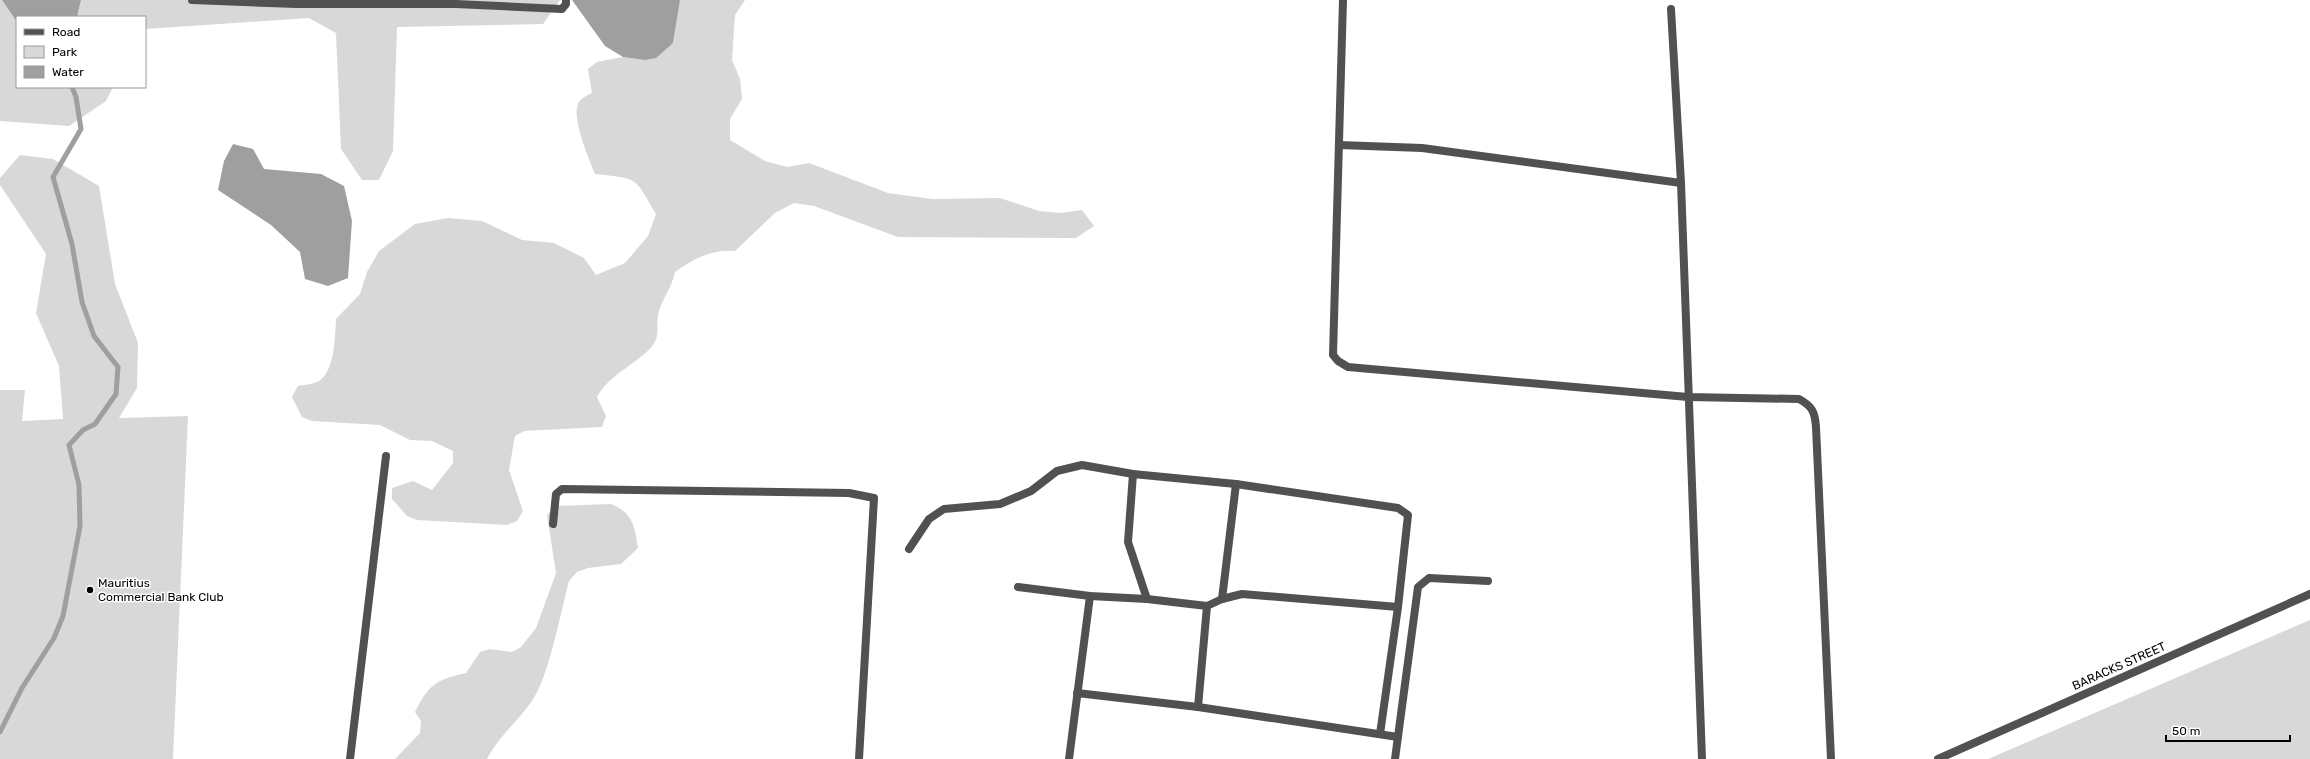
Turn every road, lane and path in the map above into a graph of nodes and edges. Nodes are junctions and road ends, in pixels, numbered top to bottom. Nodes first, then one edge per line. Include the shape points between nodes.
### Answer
1 (192, 0) edge
2 (566, 0) edge
3 (1343, 0) edge
4 (1671, 8) dead end
5 (1339, 145) junction
6 (1681, 183) junction
7 (1688, 396) junction
8 (386, 456) dead end
9 (1133, 474) junction
10 (1236, 484) junction
11 (553, 524) dead end
12 (909, 549) dead end
13 (1488, 581) dead end
14 (1018, 587) dead end
15 (2310, 594) edge
16 (1090, 596) junction
17 (1147, 599) junction
18 (1222, 599) junction
19 (1207, 606) junction
20 (1398, 607) junction
21 (1077, 693) junction
22 (1198, 707) junction
23 (1380, 734) junction
24 (1398, 736) junction
25 (350, 759) edge
26 (859, 759) edge
27 (1069, 759) edge
28 (1395, 759) edge
29 (1702, 759) edge
30 (1831, 759) edge
31 (1938, 759) edge

1 - 2 street via 296,4 456,4 562,9
3 - 5 street
4 - 6 street
5 - 6 street via 1422,148
5 - 7 street via 1333,355 1338,361 1348,367
6 - 7 street
7 - 29 street
7 - 30 street via 1799,399 1808,403 1815,412
8 - 25 street
9 - 10 street
9 - 12 street via 1082,465 1057,471 1031,491 1000,504 944,509 928,519
9 - 17 street via 1128,542
10 - 18 street
10 - 20 street via 1398,508 1408,515
11 - 26 street via 556,494 562,489 849,493 874,498
13 - 24 street via 1429,578 1418,587
14 - 16 street
15 - 31 street, BARACKS STREET
16 - 17 street
16 - 21 street
17 - 19 street
18 - 19 street
18 - 20 street via 1242,594
19 - 22 street
20 - 23 street
21 - 22 street
21 - 27 street
22 - 23 street
23 - 24 street
24 - 28 street

